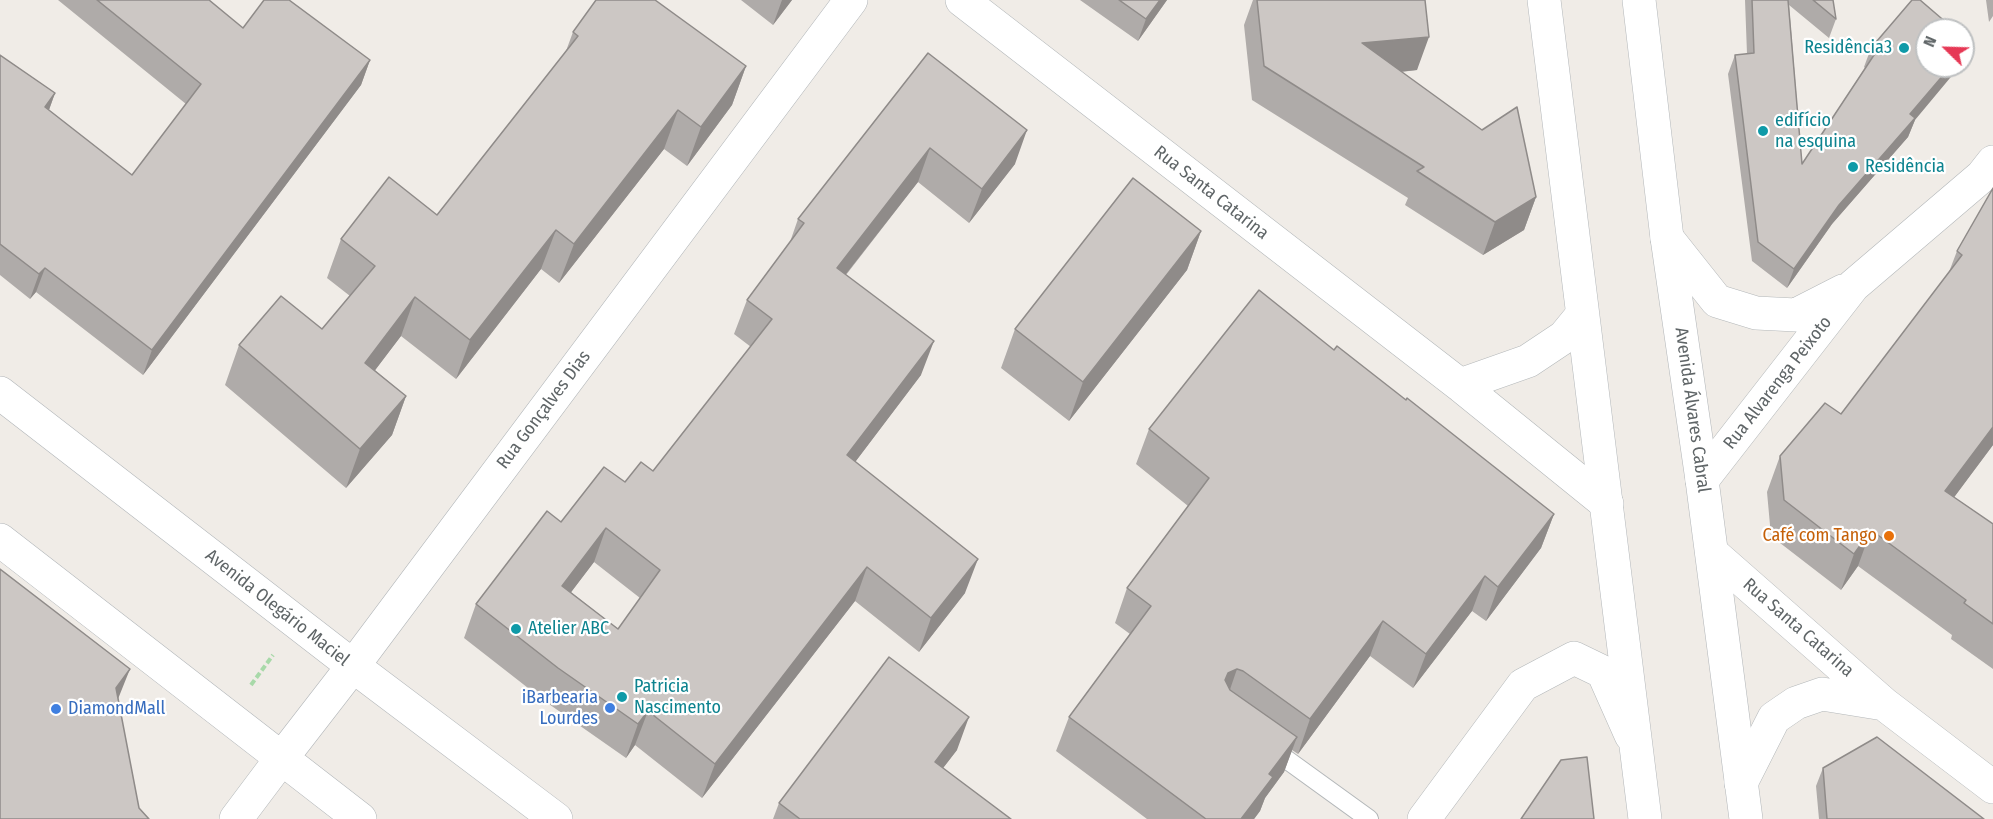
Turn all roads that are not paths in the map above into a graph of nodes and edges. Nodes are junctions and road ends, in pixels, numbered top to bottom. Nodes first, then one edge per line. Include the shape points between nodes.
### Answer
1 (850, 0) edge
2 (962, 0) edge
3 (1544, 0) edge
4 (1639, 0) edge
5 (1993, 162) edge
6 (1667, 238) junction
7 (1853, 286) junction
8 (1582, 315) junction
9 (1460, 385) junction
10 (0, 393) edge
11 (1702, 480) junction
12 (1607, 504) junction
13 (0, 540) edge
14 (1712, 553) junction
15 (353, 666) junction
16 (1884, 704) junction
17 (1252, 735) edge
18 (1635, 743) junction
19 (281, 759) junction
20 (1741, 783) junction
21 (1993, 787) edge
22 (236, 819) edge
23 (360, 819) edge
24 (556, 819) edge
25 (1369, 819) edge
26 (1424, 819) edge
27 (1645, 819) edge
28 (1746, 819) edge

1 - 15 street, Rua Gonçalves Dias
2 - 9 street, Rua Santa Catarina
3 - 8 street
4 - 6 street, Avenida Álvares Cabral
5 - 7 street, Rua Alvarenga Peixoto via 1982,176
6 - 7 street, Rua Alvarenga Peixoto via 1718,301 1756,313 1796,315
6 - 11 street, Avenida Álvares Cabral
7 - 11 street, Rua Alvarenga Peixoto
8 - 9 street via 1564,337 1528,361
8 - 12 street
9 - 12 street, Rua Santa Catarina
10 - 15 street, Avenida Olegário Maciel
11 - 14 street, Avenida Álvares Cabral
12 - 18 street
13 - 19 street
14 - 16 street, Rua Santa Catarina
14 - 20 street, Avenida Álvares Cabral
15 - 19 street, Rua Gonçalves Dias
15 - 24 street, Avenida Olegário Maciel
16 - 20 street, Rua Santa Catarina via 1822,694 1796,703 1774,718
16 - 21 street, Rua Santa Catarina
17 - 25 lane
18 - 26 street via 1603,672 1574,658 1523,685
18 - 27 street
19 - 22 street, Rua Gonçalves Dias
19 - 23 street
20 - 28 street, Avenida Álvares Cabral

